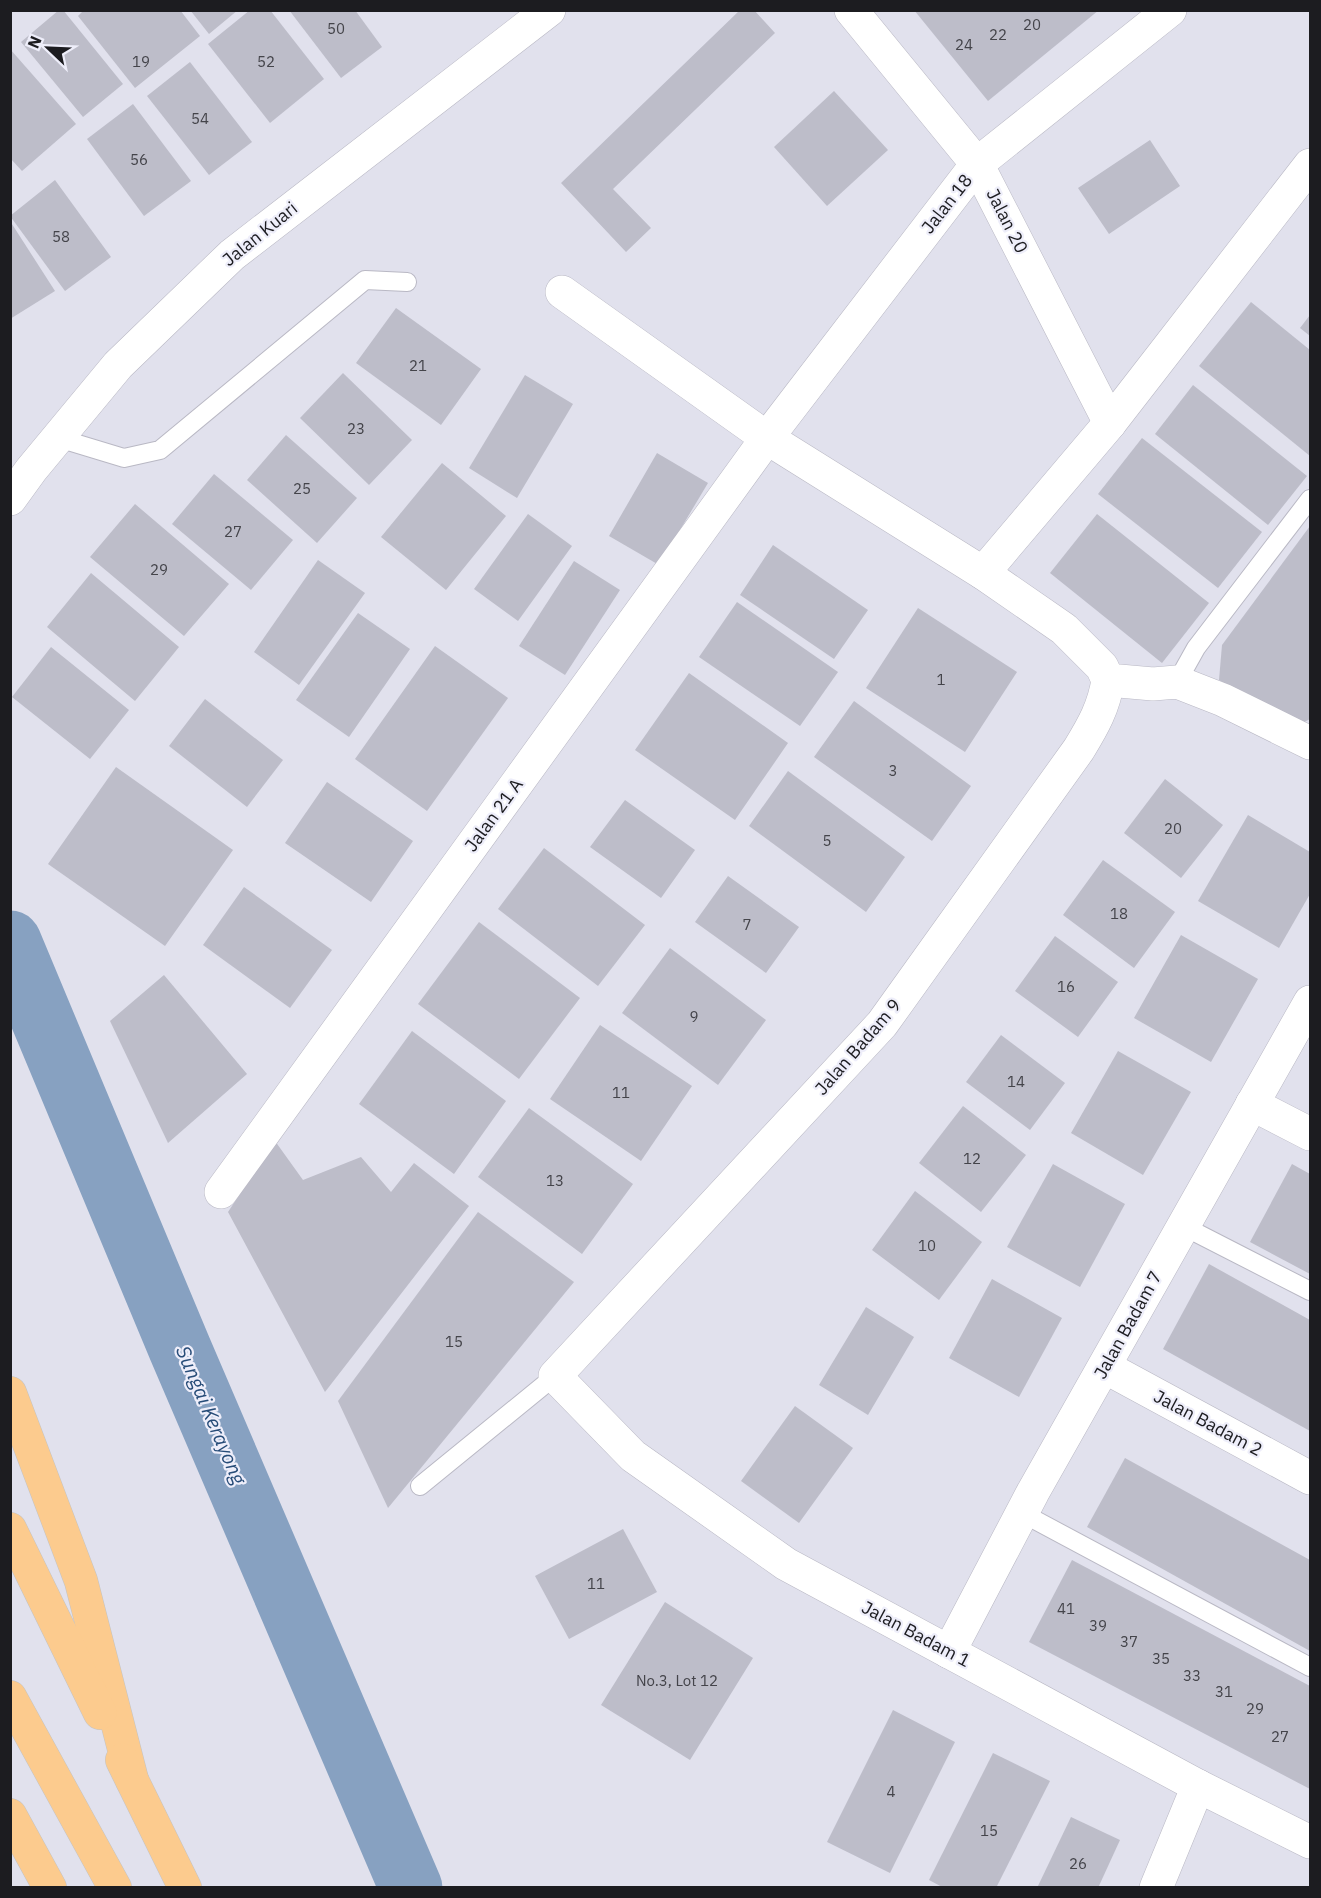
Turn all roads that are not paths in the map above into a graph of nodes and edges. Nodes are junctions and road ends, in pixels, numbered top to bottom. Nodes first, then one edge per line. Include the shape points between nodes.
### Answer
1 (549, 10) edge
2 (1170, 10) edge
3 (860, 14) edge
4 (977, 164) junction
5 (1311, 165) edge
6 (406, 282) dead end
7 (562, 292) dead end
8 (1110, 423) junction
9 (58, 438) junction
10 (767, 438) junction
11 (10, 499) edge
12 (1311, 499) edge
13 (983, 573) junction
14 (1108, 680) junction
15 (1165, 683) junction
16 (1311, 743) edge
17 (1311, 1002) edge
18 (1252, 1104) junction
19 (1311, 1134) edge
20 (221, 1192) dead end
21 (1183, 1226) junction
22 (1311, 1291) edge
23 (1104, 1367) junction
24 (555, 1376) junction
25 (10, 1393) edge
26 (1311, 1478) edge
27 (420, 1486) dead end
28 (1022, 1513) junction
29 (10, 1528) edge
30 (949, 1652) junction
31 (1311, 1667) edge
32 (10, 1697) edge
33 (132, 1780) junction
34 (1198, 1785) junction
35 (10, 1815) edge
36 (1311, 1842) edge
37 (50, 1887) edge
38 (115, 1887) edge
39 (185, 1887) edge
40 (1156, 1887) edge

1 - 9 street, Jalan Kuari via 232,255 118,365
2 - 4 street, Jalan 18
3 - 4 street, Jalan 20
4 - 8 street, Jalan 20
4 - 10 street, Jalan 18
5 - 8 street
6 - 9 lane via 365,280 160,450 124,458
7 - 10 street
8 - 13 street
9 - 11 street, Jalan Kuari
10 - 13 street
10 - 20 street, Jalan 21 A
12 - 15 lane
13 - 14 street via 1064,629 1102,667
14 - 15 street
14 - 24 street, Jalan Badam 9 via 1097,721 1079,749 882,1024
15 - 16 street via 1223,700
17 - 18 street, Jalan Badam 7
18 - 19 street
18 - 21 street, Jalan Badam 7
21 - 22 lane
21 - 23 street, Jalan Badam 7
23 - 26 street, Jalan Badam 2
23 - 28 street, Jalan Badam 7
24 - 27 lane
24 - 30 street, Jalan Badam 1 via 633,1456 786,1564
25 - 33 highway via 81,1581
28 - 30 street, Jalan Badam 7
28 - 31 lane
29 - 33 highway
30 - 34 street, Jalan Badam 1
32 - 38 highway
33 - 39 highway
34 - 36 street, Jalan Badam 1
34 - 40 street
35 - 37 highway

